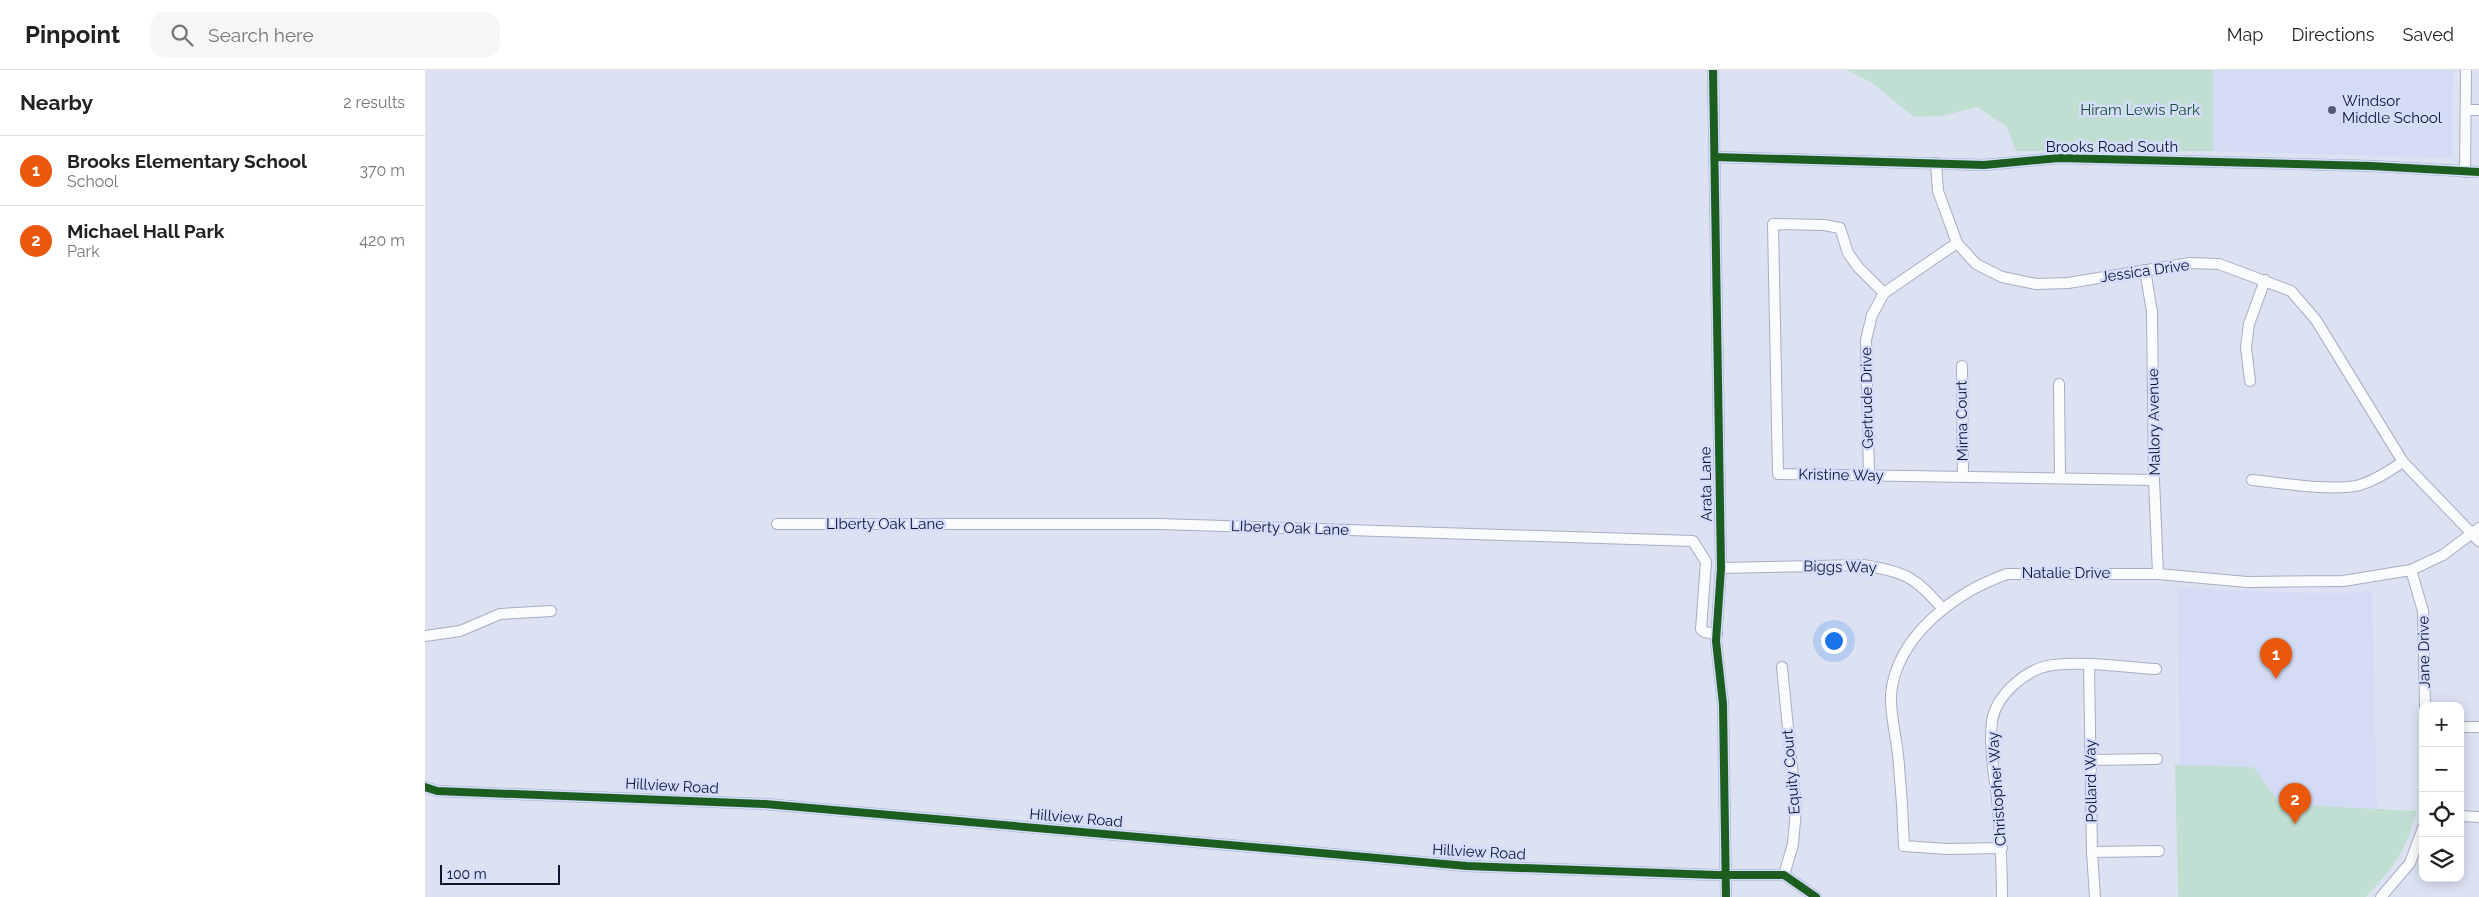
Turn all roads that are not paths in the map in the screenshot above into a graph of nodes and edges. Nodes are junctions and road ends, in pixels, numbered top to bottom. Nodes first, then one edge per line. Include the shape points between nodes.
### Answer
1 (1713, 70) edge
2 (2466, 70) edge
3 (2466, 110) junction
4 (2479, 110) edge
5 (1715, 157) junction
6 (1936, 163) junction
7 (2465, 172) junction
8 (2479, 172) edge
9 (1957, 243) junction
10 (2145, 270) junction
11 (2265, 280) junction
12 (1884, 293) junction
13 (1961, 366) dead end
14 (2251, 381) dead end
15 (2059, 384) dead end
16 (2403, 462) junction
17 (1869, 475) junction
18 (1963, 476) junction
19 (2060, 478) junction
20 (2154, 480) junction
21 (2252, 480) dead end
22 (777, 524) dead end
23 (2476, 534) edge
24 (1721, 568) junction
25 (2411, 570) junction
26 (2158, 574) junction
27 (1943, 609) junction
28 (551, 611) dead end
29 (1717, 634) junction
30 (425, 636) edge
31 (2089, 665) junction
32 (1782, 667) dead end
33 (2156, 669) dead end
34 (2425, 702) edge
35 (2464, 727) edge
36 (2479, 727) edge
37 (2157, 759) dead end
38 (2090, 760) junction
39 (425, 787) edge
40 (2464, 816) edge
41 (2479, 818) edge
42 (2420, 837) edge
43 (2002, 848) junction
44 (2159, 851) dead end
45 (2092, 852) junction
46 (1784, 875) junction
47 (1725, 876) junction
48 (2386, 896) edge
49 (1726, 897) edge
50 (1816, 897) edge
51 (2002, 897) edge
52 (2095, 897) edge

1 - 5 street, Arata Lane
2 - 3 street
3 - 4 street
3 - 7 street
5 - 6 street, Brooks Road South
5 - 24 street, Arata Lane
6 - 7 street, Brooks Road South via 1984,165 2059,158 2371,166
6 - 9 street, Jessica Drive via 1938,191
7 - 8 street, Brooks Road South
9 - 10 street, Jessica Drive via 1977,264 2002,277 2036,284 2068,283
9 - 12 street, Gertrude Drive
10 - 11 street, Jessica Drive via 2190,263 2219,264
10 - 20 street, Mallory Avenue via 2153,312
11 - 14 street via 2249,324 2246,347
11 - 16 street, Jessica Drive via 2291,291 2316,320
12 - 17 street, Gertrude Drive via 1872,315 1866,340
12 - 17 street, Kristine Way via 1857,267 1848,253 1840,228 1773,224 1778,474
13 - 18 street, Mirna Court
15 - 19 street
16 - 21 street via 2377,479 2357,486
16 - 23 street, Jessica Drive
17 - 18 street, Kristine Way
18 - 19 street, Kristine Way
19 - 20 street, Kristine Way
20 - 26 street, Mallory Avenue
22 - 29 street, LIberty Oak Lane via 1159,524 1693,541 1707,562 1701,628 1704,632
23 - 25 street, Natalie Drive
24 - 27 street, Biggs Way via 1863,565 1886,569 1908,576 1923,586
24 - 29 street, Arata Lane
25 - 26 street, Natalie Drive via 2343,581 2247,582
25 - 34 street, Jane Drive via 2423,610
26 - 27 street, Natalie Drive via 2007,574 1986,581
27 - 43 street, Natalie Drive via 1913,639 1894,676 1891,696 1902,792 1904,846
28 - 30 street via 500,614 460,631
29 - 47 street, Arata Lane via 1723,704
31 - 33 street, Christopher Way
31 - 38 street, Pollard Way
31 - 43 street, Christopher Way via 2052,665 2030,673 2011,687 1997,705 1992,721 1992,741
32 - 46 street, Equity Court via 1796,809 1793,844
35 - 36 street
37 - 38 street
38 - 45 street, Pollard Way
39 - 47 street, Hillview Road via 437,791 765,804 1467,866
40 - 41 street
42 - 48 street via 2411,862
43 - 51 street, Christopher Way
44 - 45 street
45 - 52 street, Pollard Way
46 - 47 street, Hillview Road
46 - 50 street
47 - 49 street, Arata Lane

